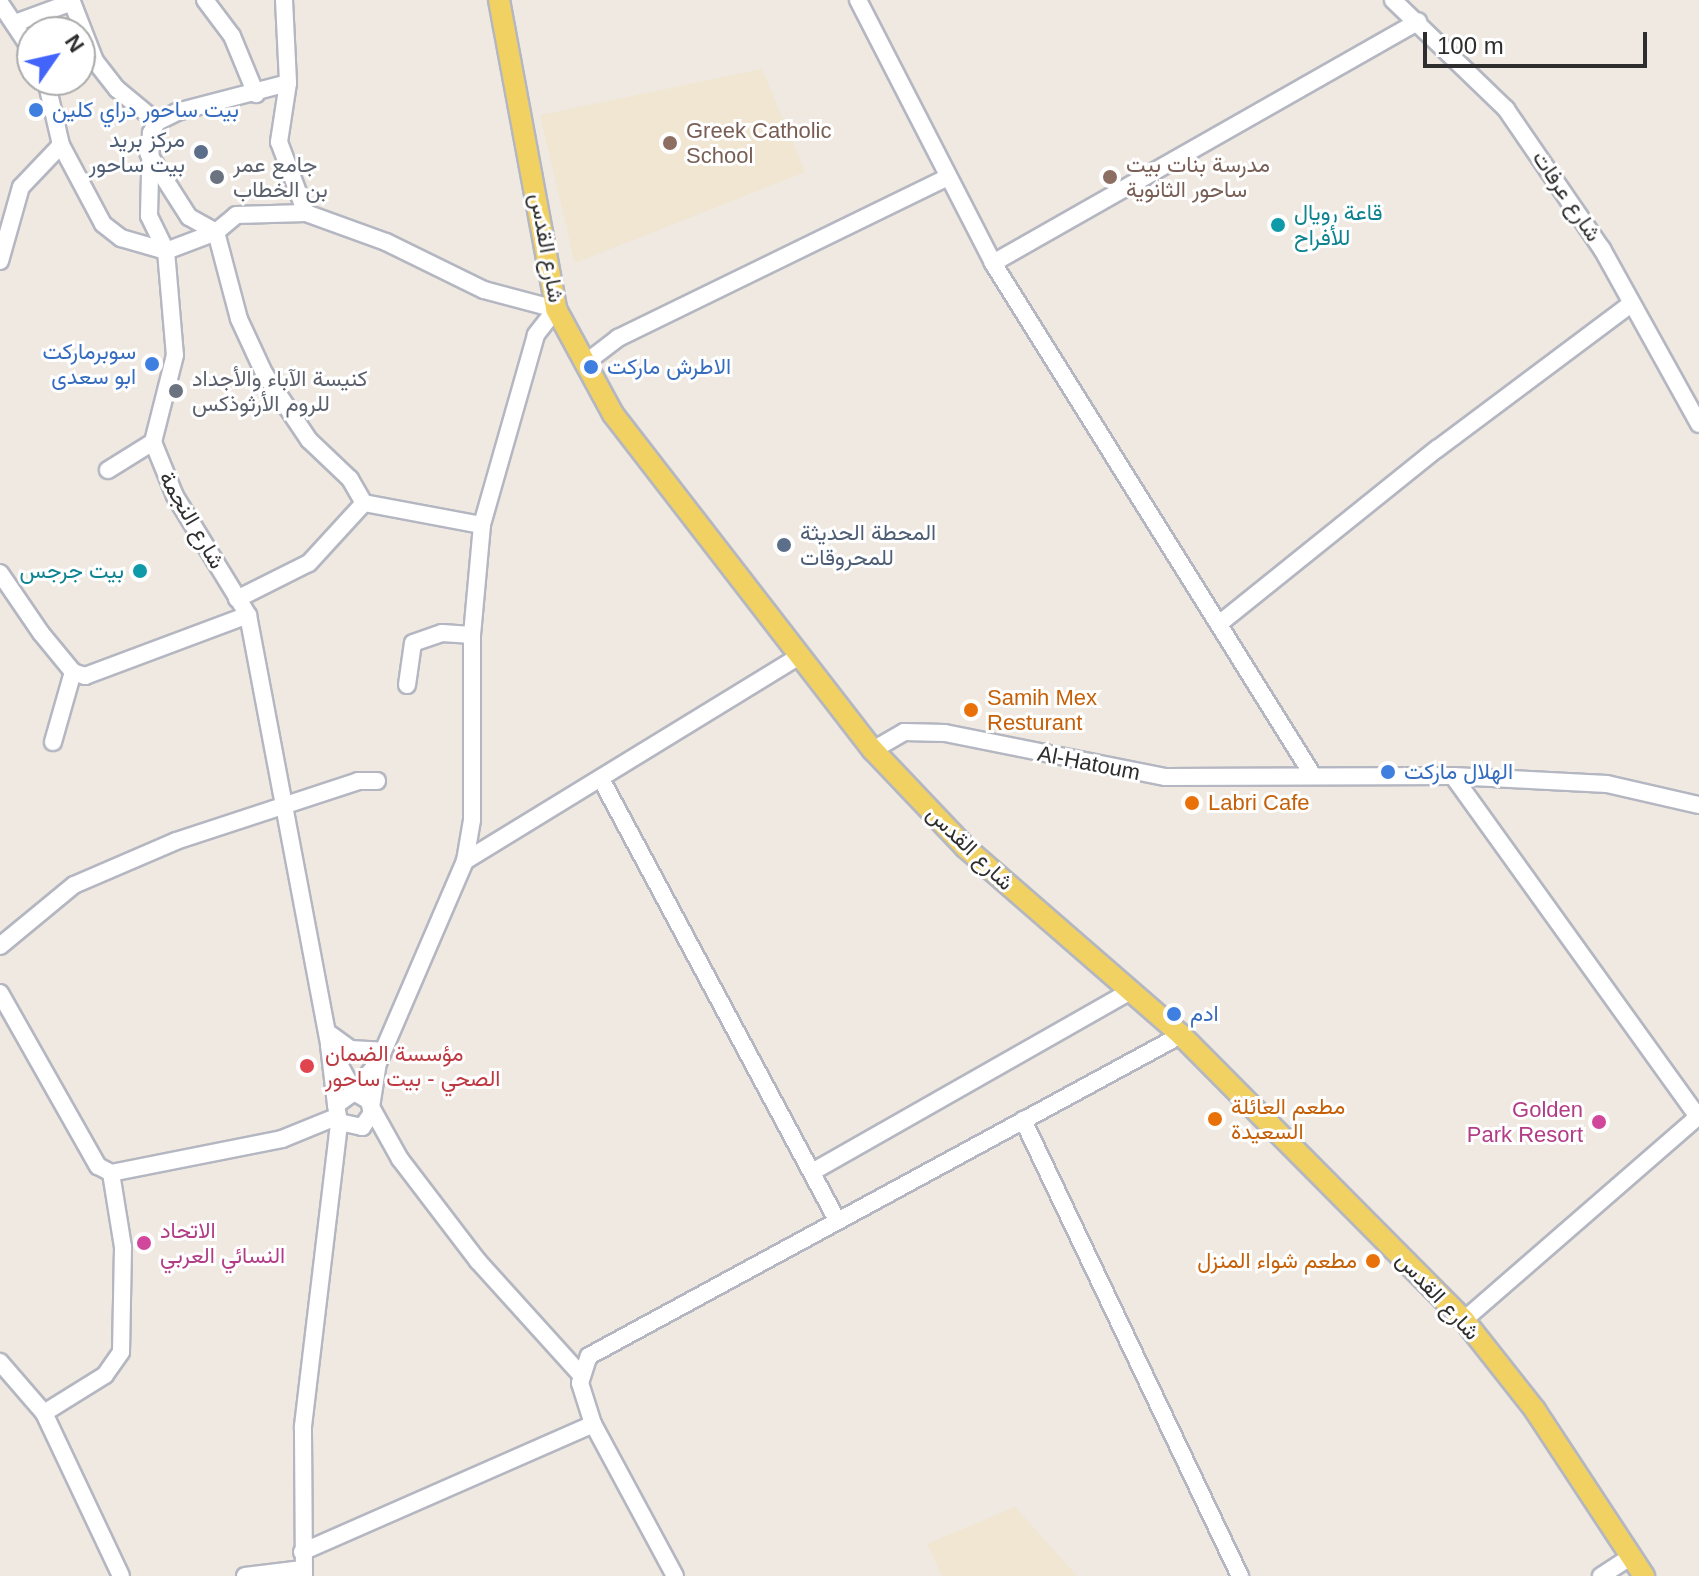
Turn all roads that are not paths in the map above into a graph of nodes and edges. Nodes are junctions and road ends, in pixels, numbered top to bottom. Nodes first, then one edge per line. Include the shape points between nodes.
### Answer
1 (205, 0) edge
2 (284, 0) edge
3 (499, 0) edge
4 (858, 0) edge
5 (1393, 0) edge
6 (72, 1) edge
7 (0, 3) edge
8 (1418, 22) junction
9 (15, 23) joint
10 (288, 83) junction
11 (256, 94) junction
12 (50, 96) edge
13 (157, 122) junction
14 (61, 145) junction
15 (148, 153) junction
16 (948, 177) junction
17 (306, 213) junction
18 (216, 232) junction
19 (166, 251) junction
20 (0, 261) edge
21 (993, 263) junction
22 (1631, 304) junction
23 (556, 309) junction
24 (584, 364) junction
25 (1699, 424) edge
26 (153, 442) junction
27 (108, 470) dead end
28 (364, 503) junction
29 (482, 525) junction
30 (0, 573) edge
31 (237, 599) junction
32 (248, 615) junction
33 (1219, 624) junction
34 (472, 635) junction
35 (799, 656) junction
36 (73, 672) junction
37 (407, 685) dead end
38 (53, 742) dead end
39 (873, 750) junction
40 (1312, 774) junction
41 (1453, 776) junction
42 (601, 779) junction
43 (377, 781) dead end
44 (283, 804) junction
45 (1699, 805) edge
46 (472, 820) junction
47 (509, 834) junction
48 (465, 861) junction
49 (0, 946) edge
50 (1131, 991) junction
51 (0, 993) edge
52 (1181, 1035) junction
53 (328, 1038) junction
54 (381, 1056) junction
55 (354, 1092) junction
56 (371, 1107) junction
57 (337, 1115) junction
58 (1699, 1117) edge
59 (1023, 1120) junction
60 (362, 1127) junction
61 (400, 1159) junction
62 (812, 1172) junction
63 (111, 1173) junction
64 (837, 1220) junction
65 (1464, 1320) junction
66 (0, 1362) edge
67 (581, 1375) junction
68 (44, 1413) junction
69 (593, 1424) junction
70 (302, 1552) junction
71 (1632, 1556) junction
72 (304, 1573) edge
73 (121, 1576) edge
74 (245, 1576) edge
75 (675, 1576) edge
76 (1240, 1576) edge
77 (1601, 1576) edge
78 (1644, 1576) edge

1 - 11 street via 232,36
2 - 10 street
3 - 23 main road, شارع القدس
4 - 16 street
5 - 8 street, شارع عرفات
6 - 9 street
6 - 13 street via 95,61 117,89
7 - 9 street
8 - 21 street
8 - 22 street, شارع عرفات via 1506,109 1602,249
10 - 11 street
10 - 17 street via 279,142
11 - 13 street via 198,105
12 - 14 street
13 - 15 street
14 - 19 street via 103,224 121,238
14 - 20 street via 21,187
15 - 18 street via 189,217
15 - 19 street via 149,216
16 - 21 street
16 - 24 street via 618,338
17 - 18 street via 236,215
17 - 23 street via 386,242 484,290
18 - 19 street
18 - 28 street via 239,319 264,373 309,440 350,479
19 - 26 street, شارع النجمة via 175,355
21 - 33 street
22 - 25 street, شارع عرفات
22 - 33 street via 1437,449
23 - 24 main road, شارع القدس
23 - 29 street via 536,335
24 - 35 main road, شارع القدس via 613,414
26 - 27 street
26 - 31 street, شارع النجمة via 175,496
28 - 29 street
28 - 31 street via 309,563
29 - 34 street
30 - 36 street
31 - 32 street, شارع النجمة
32 - 36 street via 85,676
32 - 44 street
33 - 40 street
34 - 37 street via 442,633 413,643
34 - 46 street
35 - 39 main road, شارع القدس
35 - 42 street
36 - 38 street
39 - 40 street, Al-Hatoum via 904,732 945,733 1166,777
39 - 50 main road, شارع القدس via 965,847
40 - 41 street, Al-Hatoum
41 - 45 street, Al-Hatoum via 1607,784
41 - 58 street
42 - 47 street
42 - 62 street
43 - 44 street via 358,781
44 - 49 street via 176,841 74,885
44 - 53 street
46 - 47 street via 485,832
46 - 48 street
47 - 48 street
48 - 54 street
50 - 52 main road, شارع القدس
50 - 62 street
51 - 63 street via 98,1166
52 - 59 street
52 - 65 main road, شارع القدس
53 - 54 street
53 - 55 street
53 - 57 street
54 - 55 street
54 - 56 street
55 - 56 street
55 - 57 street
56 - 60 street
56 - 61 street
57 - 60 street
57 - 63 street via 282,1139
57 - 70 street via 303,1426
58 - 65 street
59 - 64 street
59 - 76 street
60 - 61 street
61 - 67 street via 478,1261
62 - 64 street
63 - 68 street via 123,1247 121,1352 105,1375
64 - 67 street via 614,1340 589,1356
65 - 71 main road, شارع القدس via 1535,1410
66 - 68 street
67 - 69 street
68 - 73 street
69 - 70 street
69 - 75 street
70 - 72 street
71 - 77 street
71 - 78 main road, شارع القدس
72 - 74 street

